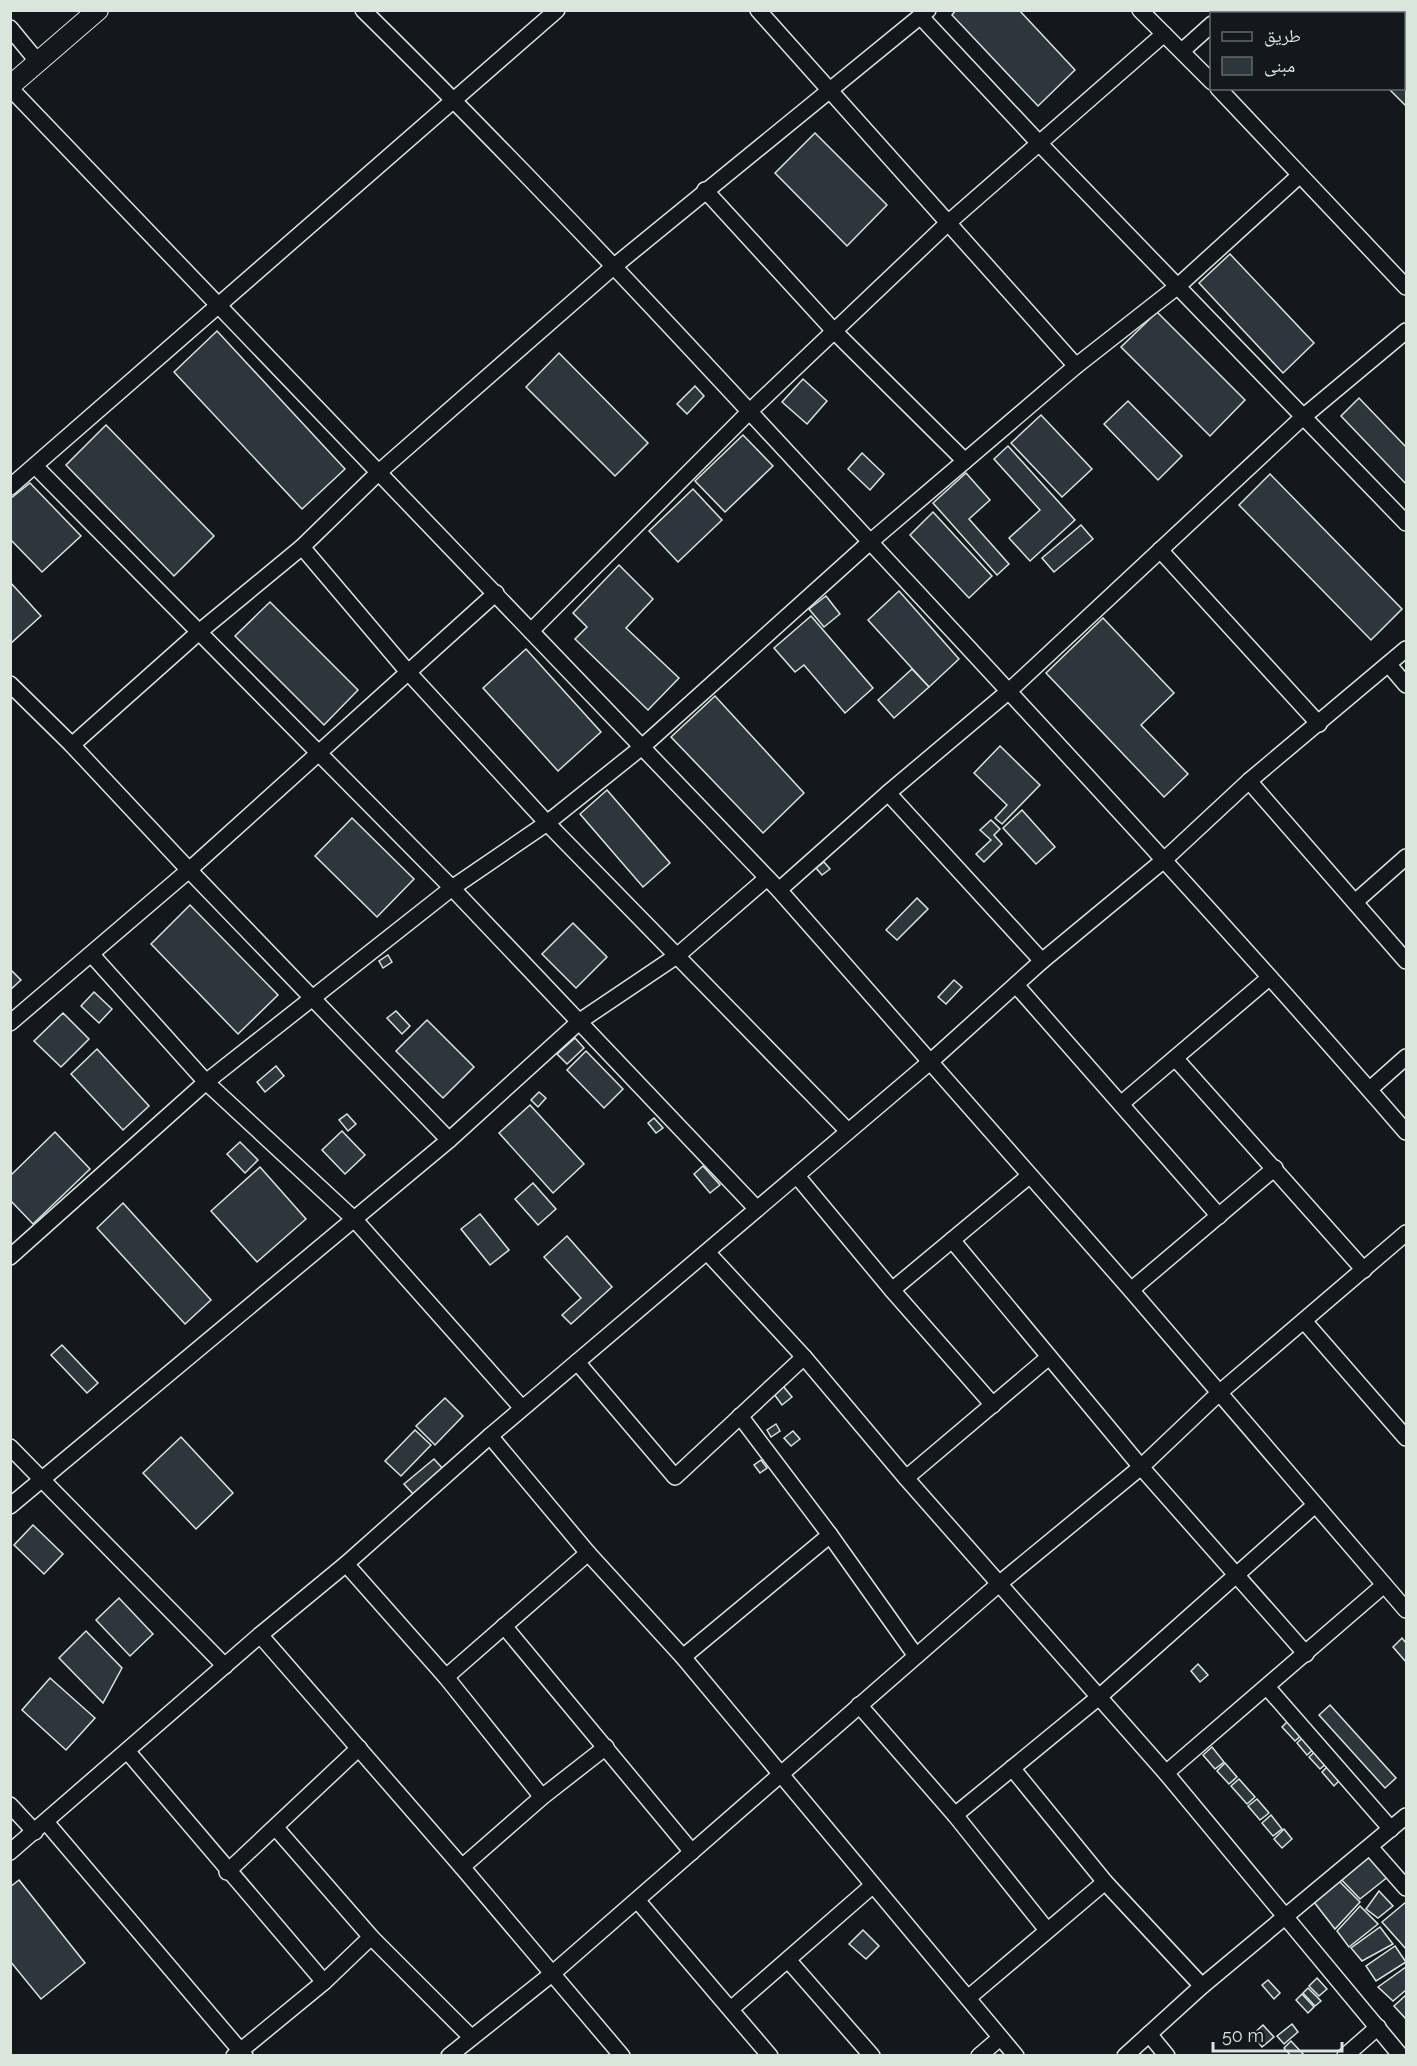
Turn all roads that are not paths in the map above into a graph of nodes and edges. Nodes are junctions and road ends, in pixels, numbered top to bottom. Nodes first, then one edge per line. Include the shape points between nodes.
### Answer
1 (98, 10) edge
2 (363, 10) edge
3 (557, 10) edge
4 (758, 10) edge
5 (1140, 10) edge
6 (924, 14) edge
7 (1210, 26) edge
8 (10, 28) edge
9 (1164, 34) junction
10 (1182, 51) junction
11 (38, 62) junction
12 (1210, 80) edge
13 (10, 87) edge
14 (1220, 90) edge
15 (830, 91) junction
16 (454, 100) junction
17 (1038, 142) junction
18 (1300, 175) junction
19 (705, 190) junction
20 (949, 222) junction
21 (612, 268) junction
22 (1178, 286) junction
23 (1407, 287) edge
24 (221, 306) junction
25 (1407, 331) edge
26 (835, 332) junction
27 (1076, 366) junction
28 (750, 411) junction
29 (1303, 417) junction
30 (965, 461) junction
31 (35, 466) junction
32 (379, 472) junction
33 (10, 487) edge
34 (1407, 523) edge
35 (870, 542) junction
36 (302, 547) junction
37 (1160, 550) junction
38 (496, 593) junction
39 (531, 631) junction
40 (199, 632) junction
41 (1407, 649) edge
42 (1389, 665) junction
43 (408, 672) junction
44 (10, 684) edge
45 (1407, 685) edge
46 (1009, 691) junction
47 (1319, 724) junction
48 (72, 745) junction
49 (642, 747) junction
50 (319, 753) junction
51 (1249, 781) junction
52 (888, 793) junction
53 (547, 823) junction
54 (1407, 857) edge
55 (1164, 860) junction
56 (189, 870) junction
57 (767, 878) junction
58 (452, 888) junction
59 (779, 890) junction
60 (1355, 902) junction
61 (92, 955) junction
62 (678, 956) junction
63 (1042, 961) junction
64 (1407, 961) edge
65 (1269, 978) junction
66 (1016, 985) junction
67 (314, 1000) junction
68 (580, 1021) junction
69 (10, 1023) edge
70 (1407, 1057) edge
71 (1175, 1058) junction
72 (930, 1062) junction
73 (206, 1082) junction
74 (1370, 1089) junction
75 (1122, 1104) junction
76 (848, 1131) junction
77 (1407, 1132) edge
78 (449, 1140) junction
79 (1275, 1167) junction
80 (797, 1176) junction
81 (1029, 1176) junction
82 (757, 1209) junction
83 (1220, 1216) junction
84 (355, 1220) junction
85 (1407, 1233) edge
86 (952, 1240) junction
87 (707, 1252) junction
88 (10, 1257) edge
89 (1364, 1270) junction
90 (892, 1290) junction
91 (1131, 1290) junction
92 (1304, 1321) junction
93 (804, 1357) junction
94 (1049, 1357) junction
95 (577, 1362) junction
96 (1219, 1393) junction
97 (993, 1405) junction
98 (522, 1408) junction
99 (740, 1416) junction
100 (490, 1436) junction
101 (1406, 1437) edge
102 (10, 1446) edge
103 (1141, 1467) junction
104 (906, 1478) junction
105 (44, 1480) junction
106 (1315, 1505) junction
107 (10, 1506) edge
108 (830, 1534) junction
109 (588, 1552) junction
110 (346, 1564) junction
111 (1237, 1572) junction
112 (1000, 1583) junction
113 (1384, 1585) junction
114 (1407, 1611) edge
115 (504, 1626) junction
116 (260, 1635) junction
117 (1306, 1653) junction
118 (916, 1656) junction
119 (683, 1657) junction
120 (225, 1666) junction
121 (446, 1677) junction
122 (1267, 1687) junction
123 (1099, 1697) junction
124 (859, 1705) junction
125 (606, 1747) junction
126 (359, 1748) junction
127 (128, 1752) junction
128 (1012, 1768) junction
129 (1166, 1773) junction
130 (778, 1774) junction
131 (542, 1797) junction
132 (10, 1806) edge
133 (955, 1815) junction
134 (1407, 1816) edge
135 (40, 1827) junction
136 (276, 1828) junction
137 (1391, 1829) junction
138 (1370, 1846) junction
139 (10, 1852) edge
140 (692, 1852) junction
141 (462, 1867) junction
142 (227, 1872) junction
143 (1105, 1882) junction
144 (872, 1886) junction
145 (1407, 1888) edge
146 (637, 1900) junction
147 (1286, 1918) junction
148 (1047, 1930) junction
149 (371, 1937) junction
150 (789, 1961) junction
151 (554, 1973) junction
152 (324, 1982) junction
153 (1202, 1986) junction
154 (968, 1998) junction
155 (731, 2009) junction
156 (1378, 2027) junction
157 (1149, 2034) junction
158 (470, 2037) junction
159 (1000, 2038) junction
160 (240, 2054) edge
161 (449, 2055) edge
162 (622, 2055) edge
163 (770, 2055) edge
164 (872, 2055) edge
165 (979, 2055) edge
166 (1016, 2055) edge
167 (1125, 2055) edge
168 (1167, 2055) edge
169 (1345, 2055) edge
170 (1401, 2055) edge

1 - 11 street
2 - 16 street
3 - 16 street
4 - 15 street
5 - 9 street
6 - 15 street
6 - 17 street
7 - 10 street
8 - 11 street
9 - 10 street
9 - 17 street
10 - 12 street
11 - 13 street
13 - 24 street
14 - 18 street
15 - 19 street
15 - 20 street
16 - 21 street
16 - 24 street
17 - 20 street
17 - 22 street
18 - 22 street
18 - 23 street
19 - 21 street
19 - 26 street
20 - 26 street
20 - 27 street
21 - 28 street
21 - 32 street
22 - 27 street
22 - 29 street
24 - 31 street
24 - 32 street
25 - 29 street
26 - 28 street
26 - 30 street
27 - 30 street
28 - 35 street
28 - 39 street
29 - 34 street
29 - 37 street
30 - 35 street
31 - 33 street
31 - 40 street
32 - 36 street
32 - 38 street
35 - 46 street
35 - 49 street
36 - 40 street
36 - 43 street
37 - 46 street
37 - 47 street
38 - 39 street
38 - 43 street
39 - 49 street
40 - 48 street
40 - 50 street
41 - 42 street
42 - 45 street
42 - 47 street
43 - 50 street
43 - 53 street
44 - 48 street
46 - 52 street
46 - 55 street
47 - 51 street
48 - 56 street
49 - 53 street
49 - 57 street
50 - 56 street
50 - 58 street
51 - 55 street
51 - 60 street
52 - 59 street
52 - 63 street
53 - 58 street
53 - 62 street
54 - 60 street
55 - 63 street
55 - 65 street
56 - 61 street
56 - 67 street
57 - 59 street
57 - 62 street
58 - 67 street
58 - 68 street
59 - 72 street
60 - 64 street
61 - 69 street
61 - 73 street
62 - 68 street
62 - 76 street
63 - 66 street
65 - 71 street
65 - 74 street
66 - 72 street
66 - 75 street
67 - 73 street
67 - 78 street
68 - 78 street
68 - 82 street
70 - 74 street
71 - 75 street
71 - 79 street
72 - 76 street
72 - 81 street
73 - 84 street
73 - 88 street
74 - 77 street
75 - 83 street
76 - 80 street
78 - 84 street
79 - 83 street
79 - 89 street
80 - 82 street
80 - 90 street
81 - 86 street
81 - 91 street
82 - 87 street
83 - 91 street
84 - 98 street
84 - 105 street
85 - 89 street
86 - 90 street
86 - 94 street
87 - 93 street
87 - 95 street
89 - 92 street
90 - 97 street
91 - 96 street
92 - 96 street
92 - 101 street
93 - 99 street
93 - 104 street
94 - 97 street
94 - 103 street
95 - 98 street
95 - 99 street via 675,1477
96 - 103 street
96 - 106 street
97 - 104 street
98 - 100 street
99 - 108 street
100 - 109 street
100 - 110 street
102 - 105 street
103 - 111 street
103 - 112 street
104 - 112 street
105 - 107 street
105 - 120 street
106 - 111 street
106 - 113 street
108 - 118 street
108 - 119 street
109 - 115 street
109 - 119 street
110 - 116 street
110 - 121 street
111 - 117 street
111 - 123 street
112 - 118 street
112 - 123 street
113 - 114 street
113 - 117 street
115 - 121 street
115 - 125 street
116 - 120 street
116 - 126 street
117 - 122 street
118 - 124 street
119 - 130 street
120 - 127 street
121 - 131 street
122 - 129 street
122 - 137 street
123 - 128 street
123 - 129 street
124 - 130 street
124 - 133 street
125 - 131 street
125 - 140 street
126 - 136 street
126 - 141 street
127 - 135 street
127 - 142 street
128 - 133 street
128 - 143 street
129 - 147 street
130 - 140 street
130 - 144 street
131 - 141 street
132 - 135 street
133 - 148 street
134 - 137 street
135 - 139 street
135 - 160 street
136 - 142 street
136 - 149 street
137 - 138 street
138 - 145 street
138 - 147 street
140 - 146 street
141 - 151 street
142 - 152 street
143 - 148 street
143 - 153 street
144 - 150 street
144 - 154 street
146 - 151 street
146 - 155 street
147 - 153 street
147 - 156 street
148 - 154 street
149 - 152 street
149 - 158 street
150 - 155 street
150 - 164 street
151 - 158 street
151 - 162 street
152 - 160 street
153 - 157 street
154 - 159 street
155 - 163 street
156 - 169 street
156 - 170 street
157 - 167 street
157 - 168 street
158 - 161 street
159 - 165 street
159 - 166 street

